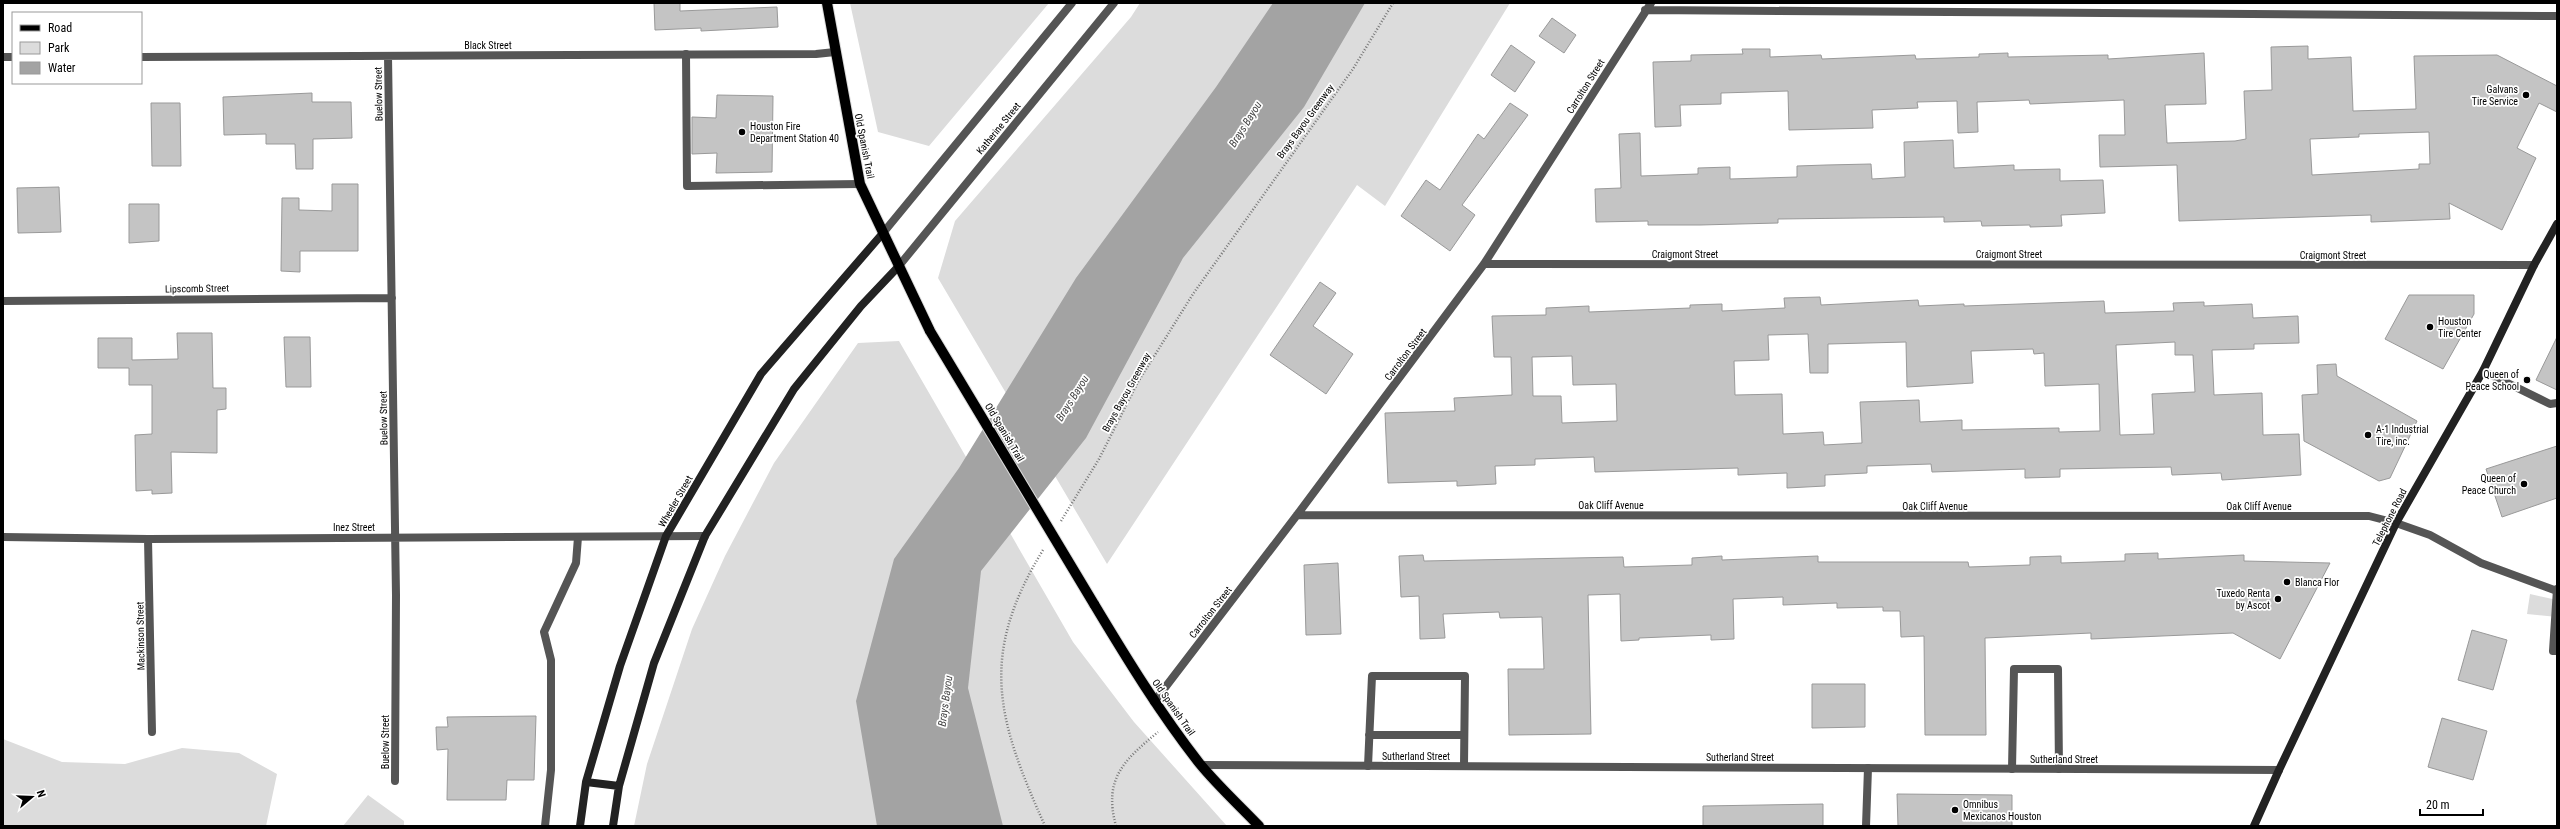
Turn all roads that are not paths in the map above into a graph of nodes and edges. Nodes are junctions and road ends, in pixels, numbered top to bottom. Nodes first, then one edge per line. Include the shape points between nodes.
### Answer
1 (827, 3) edge
2 (1072, 3) edge
3 (1114, 3) edge
4 (1651, 3) edge
5 (1645, 10) junction
6 (2557, 16) edge
7 (835, 52) junction
8 (686, 54) junction
9 (388, 56) junction
10 (142, 57) edge
11 (860, 184) junction
12 (2557, 224) edge
13 (883, 233) junction
14 (1484, 264) junction
15 (2534, 265) junction
16 (898, 266) junction
17 (392, 298) junction
18 (3, 301) edge
19 (2483, 372) junction
20 (2557, 403) edge
21 (1297, 515) junction
22 (2396, 523) junction
23 (578, 536) junction
24 (666, 536) junction
25 (705, 536) junction
26 (3, 537) edge
27 (395, 537) junction
28 (148, 538) junction
29 (2557, 590) edge
30 (2557, 651) edge
31 (1154, 702) junction
32 (152, 732) dead end
33 (1369, 735) junction
34 (1464, 735) junction
35 (1201, 765) junction
36 (1368, 766) junction
37 (1464, 766) junction
38 (1868, 768) junction
39 (2012, 769) junction
40 (2059, 769) junction
41 (2278, 770) junction
42 (395, 781) dead end
43 (586, 782) junction
44 (619, 786) junction
45 (545, 826) edge
46 (580, 826) edge
47 (613, 826) edge
48 (1259, 826) edge
49 (1866, 826) edge
50 (2254, 826) edge

1 - 7 main road, Old Spanish Trail
2 - 13 street
3 - 16 street, Katherine Street
4 - 5 street, Carrolton Street
5 - 6 street
5 - 14 street, Carrolton Street
7 - 8 street, Black Street
7 - 11 main road, Old Spanish Trail
8 - 9 street, Black Street
8 - 11 street via 687,186
9 - 10 street, Black Street
9 - 17 street, Buelow Street
11 - 13 main road, Old Spanish Trail
12 - 15 main road, Telephone Road
13 - 16 main road, Old Spanish Trail
13 - 24 main road, Wheeler Street via 761,374
14 - 15 street, Craigmont Street
14 - 21 street, Carrolton Street
15 - 19 main road, Telephone Road
16 - 25 main road via 861,306 794,389
16 - 31 main road, Old Spanish Trail, bridge via 930,331
17 - 18 street, Lipscomb Street
17 - 27 street, Buelow Street
19 - 20 street via 2550,404
19 - 22 main road, Telephone Road
21 - 22 street, Oak Cliff Avenue via 2369,516
21 - 31 street, Carrolton Street
22 - 29 street, Oak Cliff Avenue via 2430,536 2481,563
22 - 41 main road, Telephone Road
23 - 24 street, Inez Street
23 - 27 street, Inez Street
23 - 45 street via 576,563 544,632 551,660 551,770
24 - 25 street, Inez Street
24 - 43 main road, Wheeler Street via 620,666
25 - 44 main road via 654,663
26 - 28 street, Inez Street
27 - 28 street, Inez Street
27 - 42 street, Buelow Street
28 - 32 street, Mackinson Street
29 - 30 street via 2553,651
31 - 35 main road, Old Spanish Trail
33 - 34 street
33 - 34 street via 1372,676 1464,676
33 - 36 street
34 - 37 street
35 - 36 street, Sutherland Street
35 - 48 main road, Old Spanish Trail
36 - 37 street, Sutherland Street
37 - 38 street, Sutherland Street
38 - 39 street, Sutherland Street
38 - 49 street
39 - 40 street, Sutherland Street
39 - 40 street via 2014,669 2058,670
40 - 41 street, Sutherland Street
41 - 50 main road, Telephone Road
43 - 44 main road
43 - 46 main road, Wheeler Street
44 - 47 main road

